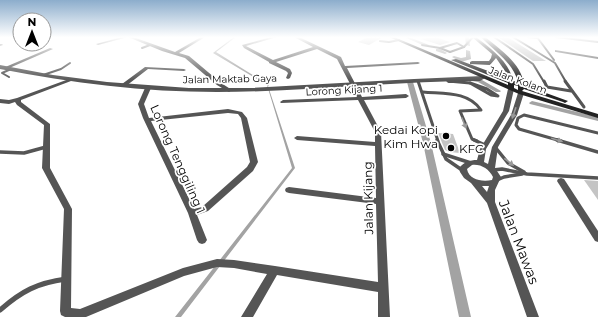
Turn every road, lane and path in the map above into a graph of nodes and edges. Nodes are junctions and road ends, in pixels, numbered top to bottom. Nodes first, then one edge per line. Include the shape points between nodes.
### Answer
1 (44, 52) edge
2 (169, 52) edge
3 (179, 52) edge
4 (253, 52) edge
5 (303, 52) edge
6 (327, 52) edge
7 (427, 52) edge
8 (437, 52) edge
9 (491, 52) edge
10 (499, 52) edge
11 (515, 52) edge
12 (537, 52) edge
13 (547, 52) edge
14 (561, 52) edge
15 (175, 54) junction
16 (494, 54) junction
17 (598, 58) edge
18 (457, 61) junction
19 (154, 62) dead end
20 (271, 62) junction
21 (70, 63) dead end
22 (418, 63) dead end
23 (555, 63) junction
24 (472, 66) junction
25 (514, 66) junction
26 (345, 67) junction
27 (6, 68) edge
28 (147, 68) junction
29 (184, 70) dead end
30 (467, 71) junction
31 (9, 76) dead end
32 (42, 76) junction
33 (288, 78) dead end
34 (462, 78) junction
35 (482, 78) junction
36 (447, 79) junction
37 (69, 80) junction
38 (418, 80) junction
39 (512, 82) junction
40 (470, 83) junction
41 (220, 84) junction
42 (353, 84) junction
43 (124, 86) junction
44 (148, 88) junction
45 (511, 89) junction
46 (216, 90) junction
47 (230, 90) junction
48 (521, 90) junction
49 (571, 90) junction
50 (422, 92) junction
51 (406, 96) dead end
52 (361, 98) junction
53 (19, 99) junction
54 (0, 101) edge
55 (564, 101) junction
56 (284, 102) dead end
57 (584, 107) junction
58 (598, 110) edge
59 (598, 116) edge
60 (147, 120) junction
61 (598, 133) edge
62 (297, 138) dead end
63 (379, 144) junction
64 (485, 145) junction
65 (46, 147) junction
66 (496, 147) junction
67 (0, 152) edge
68 (598, 152) edge
69 (443, 154) junction
70 (471, 163) junction
71 (480, 164) junction
72 (492, 169) junction
73 (463, 171) junction
74 (527, 174) junction
75 (598, 178) edge
76 (473, 180) junction
77 (561, 180) dead end
78 (495, 181) junction
79 (289, 190) dead end
80 (379, 201) junction
81 (491, 202) junction
82 (192, 213) junction
83 (598, 238) edge
84 (202, 240) dead end
85 (275, 270) junction
86 (67, 279) junction
87 (383, 288) junction
88 (0, 310) edge
89 (79, 316) edge
90 (247, 317) edge
91 (384, 317) edge
92 (533, 317) edge

1 - 27 street
2 - 15 street
3 - 15 street
4 - 20 street
5 - 20 street
6 - 26 street via 339,58
7 - 30 main road, Jalan Kolam
8 - 18 main road, Jalan Kolam
9 - 16 main road
10 - 25 main road
11 - 49 lane via 533,64 545,86
12 - 23 lane
13 - 23 lane
14 - 17 street
15 - 41 street via 193,61
16 - 18 main road via 493,61 486,64
16 - 39 main road via 503,63
18 - 24 main road, Jalan Kolam
19 - 28 street
20 - 33 street via 288,70
21 - 32 lane
22 - 26 street
23 - 49 lane
24 - 35 main road
24 - 39 main road, Jalan Kolam
25 - 48 main road via 522,82
25 - 55 main road via 530,85
26 - 42 street, Jalan Kijang
27 - 31 lane via 2,73
27 - 32 street, Jalan Maktab Gaya
28 - 29 street
28 - 43 street
30 - 34 street
30 - 35 main road, Jalan Kolam
32 - 37 street, Jalan Maktab Gaya
34 - 35 street, Jalan Maktab Gaya
34 - 36 street, Jalan Maktab Gaya
35 - 45 main road, Jalan Kolam
36 - 38 street, Jalan Maktab Gaya
36 - 40 lane via 449,82
37 - 43 street, Jalan Maktab Gaya
37 - 53 street
38 - 42 street, Jalan Maktab Gaya
38 - 50 lane
39 - 45 main road
39 - 48 main road, Jalan Kolam
40 - 40 lane via 498,94 498,96 491,95
41 - 46 street
41 - 47 street
42 - 47 street, Jalan Maktab Gaya
42 - 52 street, Jalan Kijang
43 - 44 street, Jalan Maktab Gaya
44 - 46 street, Jalan Maktab Gaya
44 - 60 street, Lorong Tenggiling 1 via 141,104
45 - 48 main road, Jalan Kolam
45 - 64 street via 506,111
46 - 47 street, Jalan Maktab Gaya
48 - 55 main road, Jalan Kolam
48 - 59 main road, Jalan Kolam
48 -> 66 street via 511,120
49 - 57 lane
50 -> 64 lane via 463,96 478,103 481,110 460,111 472,139
50 - 69 lane
51 - 52 street, Lorong Kijang 1
52 - 56 street, Lorong Kijang 1
52 - 63 street, Jalan Kijang via 378,132
53 - 54 street
53 - 65 street via 19,104 48,124
55 - 57 main road, Jalan Kolam
57 - 58 main road, Jalan Kolam
60 - 82 street, Lorong Tenggiling 1
60 - 82 street via 228,111 240,113 244,118 254,162 250,169 205,209
61 -> 68 lane via 524,115 518,118 516,125 519,129
62 - 63 street
63 - 80 street, Jalan Kijang
64 - 71 street
65 - 67 lane via 24,153
65 - 86 street via 46,168 68,209
66 - 72 street
66 -> 74 lane via 508,162
69 - 70 lane
69 - 73 lane
70 - 71 street
70 - 73 street via 464,165
71 - 72 street
72 - 74 lane
72 - 78 street via 496,174
73 - 76 street, Jalan Mawas
74 - 75 lane
74 - 78 lane via 504,176
76 - 78 street via 486,184
76 - 81 street, Jalan Mawas
77 - 83 street
78 - 81 street via 491,190
79 - 80 street
80 - 87 street, Jalan Kijang
81 - 92 street, Jalan Mawas
82 - 84 street, Lorong Tenggiling 1
85 - 87 street
85 - 89 street via 217,263 183,272
85 - 90 street
86 - 88 lane via 49,281 27,289
86 - 89 street via 65,311
87 - 91 street, Jalan Kijang

